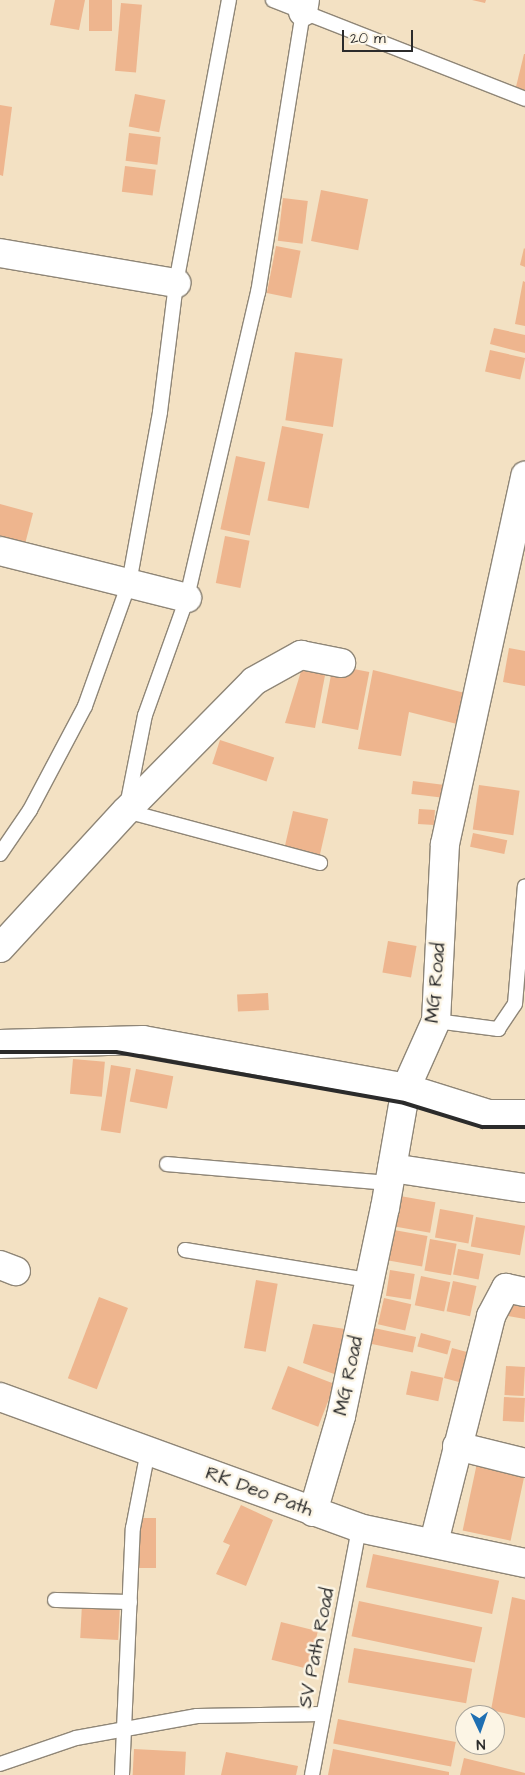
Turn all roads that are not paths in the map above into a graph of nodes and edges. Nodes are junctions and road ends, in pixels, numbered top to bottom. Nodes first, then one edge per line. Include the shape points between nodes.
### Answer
1 (229, 0) edge
2 (273, 0) edge
3 (304, 6) edge
4 (525, 100) edge
5 (0, 253) edge
6 (176, 283) junction
7 (525, 476) edge
8 (0, 551) edge
9 (129, 583) junction
10 (187, 598) junction
11 (341, 662) dead end
12 (126, 810) junction
13 (0, 854) edge
14 (320, 863) dead end
15 (525, 886) edge
16 (522, 936) edge
17 (0, 948) edge
18 (436, 1020) junction
19 (0, 1044) edge
20 (406, 1088) junction
21 (525, 1114) edge
22 (167, 1164) dead end
23 (391, 1175) junction
24 (525, 1188) edge
25 (186, 1250) dead end
26 (369, 1280) junction
27 (525, 1292) edge
28 (0, 1397) edge
29 (458, 1446) junction
30 (148, 1451) junction
31 (525, 1462) edge
32 (313, 1512) junction
33 (359, 1528) junction
34 (434, 1542) junction
35 (525, 1563) edge
36 (55, 1600) dead end
37 (130, 1602) junction
38 (323, 1714) junction
39 (124, 1729) junction
40 (0, 1764) edge
41 (122, 1775) edge
42 (312, 1775) edge

1 - 6 lane
2 - 3 lane
3 - 4 lane
3 - 10 lane via 258,292
5 - 6 street
6 - 9 lane via 160,412
7 - 18 street, MG Road via 445,844
8 - 9 street
9 - 10 street
9 - 13 lane via 85,706 30,810
10 - 12 lane via 145,715
11 - 12 street via 301,655 254,681
12 - 14 lane
12 - 17 street
15 - 16 lane
16 - 18 lane via 515,1004 498,1029
18 - 20 street, MG Road
19 - 20 street via 143,1040
20 - 21 street via 489,1114
20 - 23 street, MG Road
22 - 23 lane
23 - 24 street
23 - 26 street, MG Road
25 - 26 lane
26 - 32 street, MG Road via 341,1416
27 - 29 street via 506,1288 492,1316
28 - 30 street, RK Deo Path
29 - 31 street
29 - 34 street
30 - 32 street, RK Deo Path
30 - 37 lane via 133,1528
32 - 33 street, RK Deo Path
33 - 34 street, RK Deo Path
33 - 38 lane, SV Path Road
34 - 35 street, RK Deo Path
36 - 37 lane
37 - 39 lane
38 - 39 lane via 197,1716
38 - 42 lane, SV Path Road
39 - 40 lane via 76,1738
39 - 41 lane

